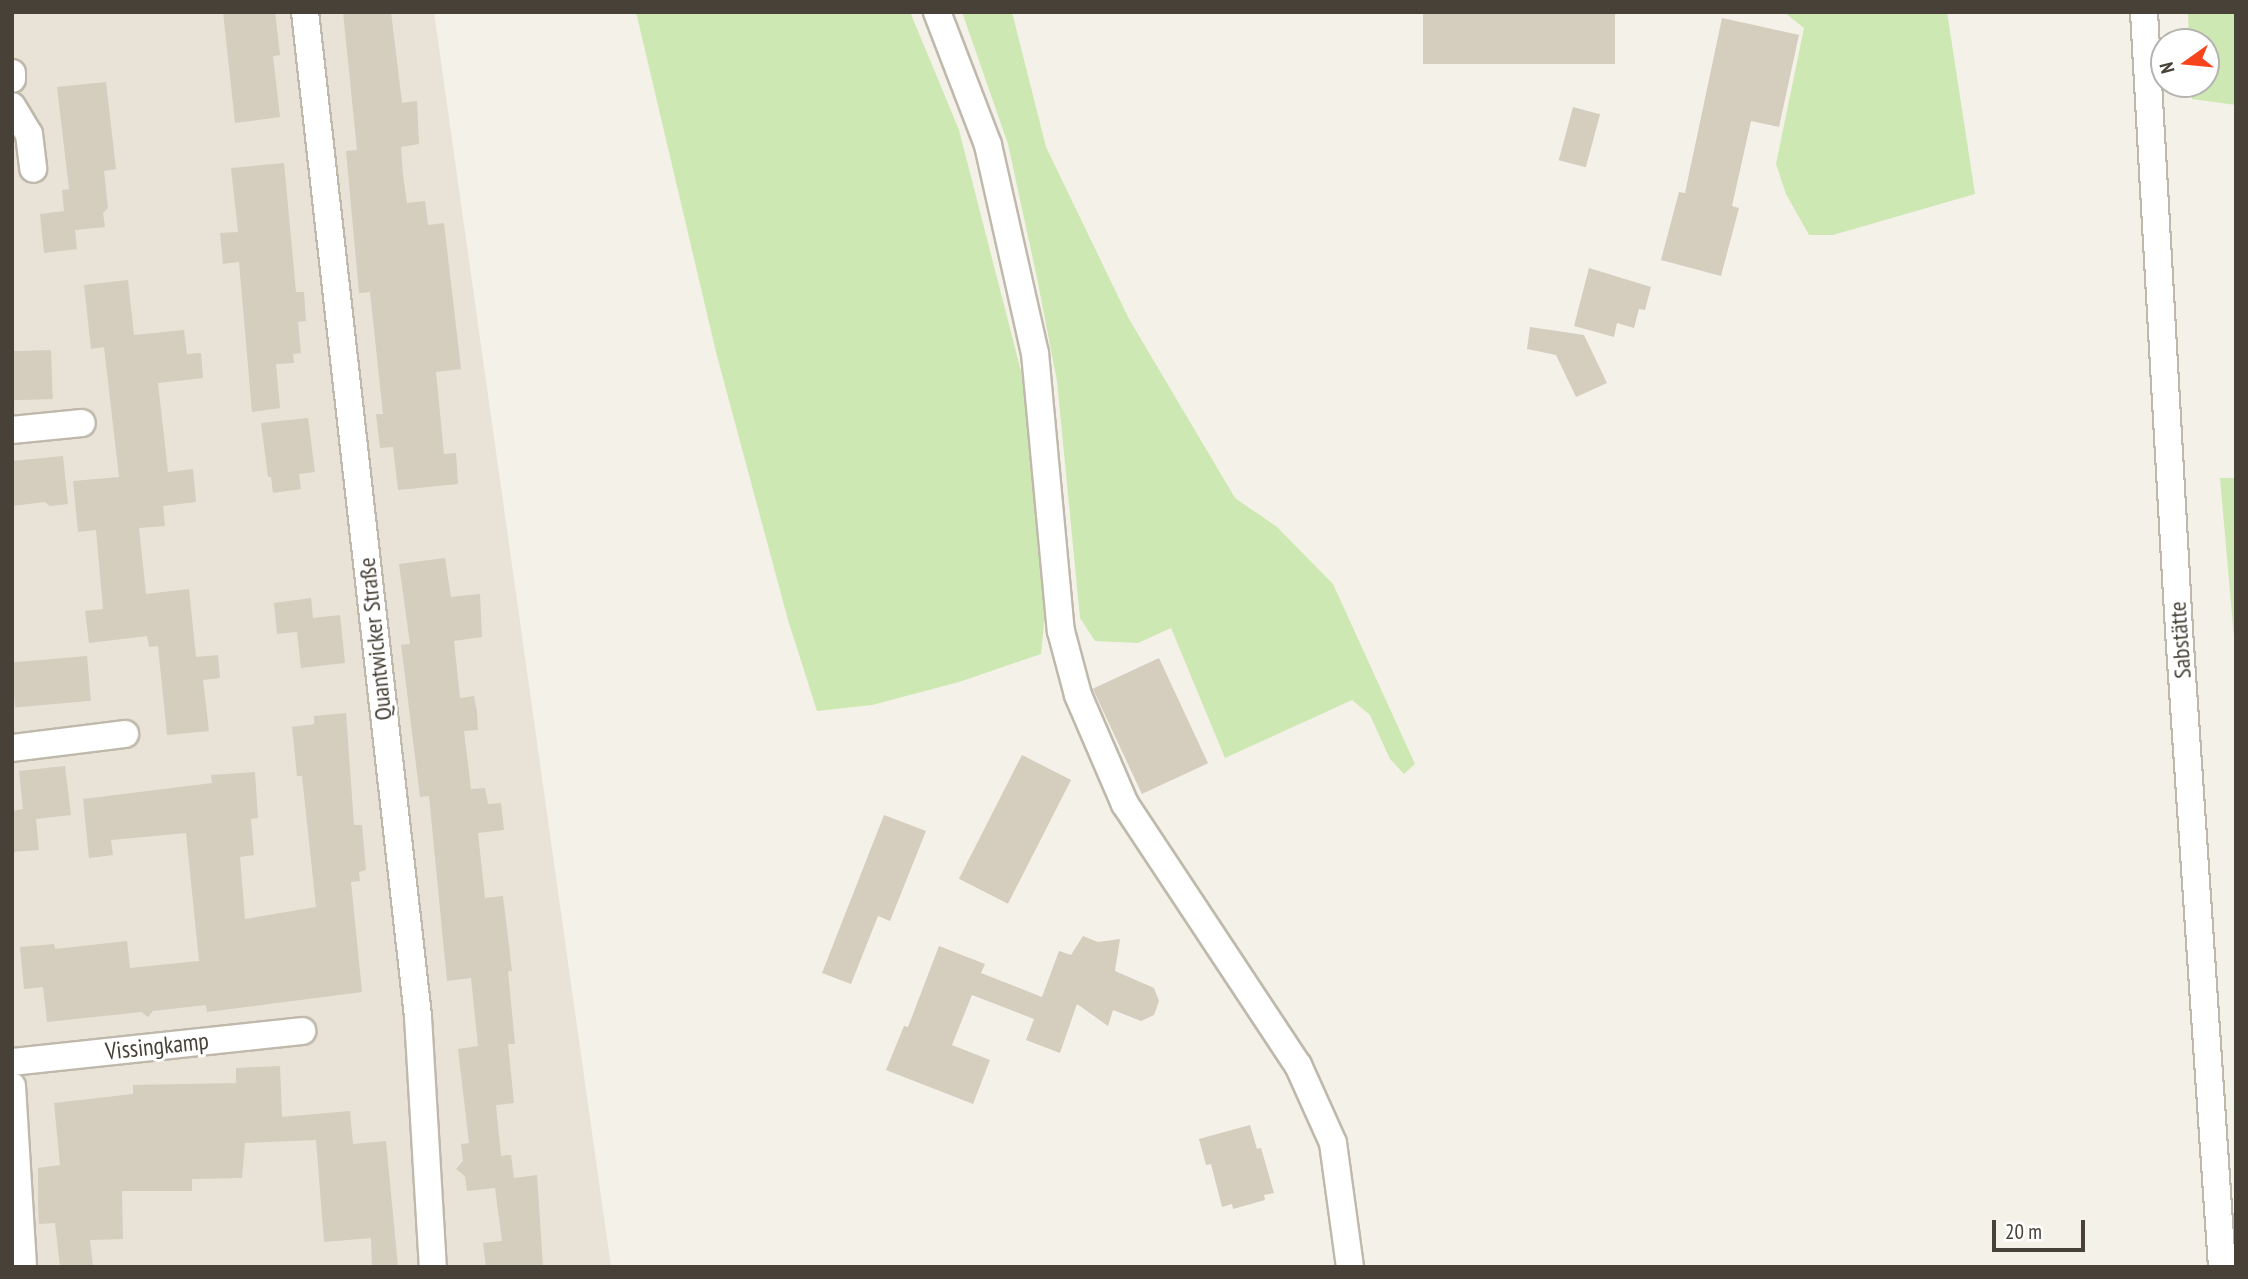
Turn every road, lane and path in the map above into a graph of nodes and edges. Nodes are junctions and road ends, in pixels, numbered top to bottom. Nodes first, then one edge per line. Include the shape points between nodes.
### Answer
1 (305, 12) edge
2 (937, 12) edge
3 (2144, 12) edge
4 (12, 73) edge
5 (12, 79) edge
6 (12, 106) edge
7 (33, 169) dead end
8 (82, 424) dead end
9 (12, 430) edge
10 (125, 734) dead end
11 (12, 748) edge
12 (302, 1031) dead end
13 (12, 1062) edge
14 (12, 1086) edge
15 (23, 1267) edge
16 (433, 1267) edge
17 (1350, 1267) edge
18 (2222, 1267) edge

1 - 16 street, Quantwicker Straße via 418,1017
2 - 17 street via 988,145 1035,353 1061,631 1078,695 1125,804 1298,1065 1333,1143
3 - 18 street, Sabstätte via 2178,618
4 - 5 street
6 - 7 street via 25,122
8 - 9 street
10 - 11 street
12 - 13 street, Vissingkamp
14 - 15 street

